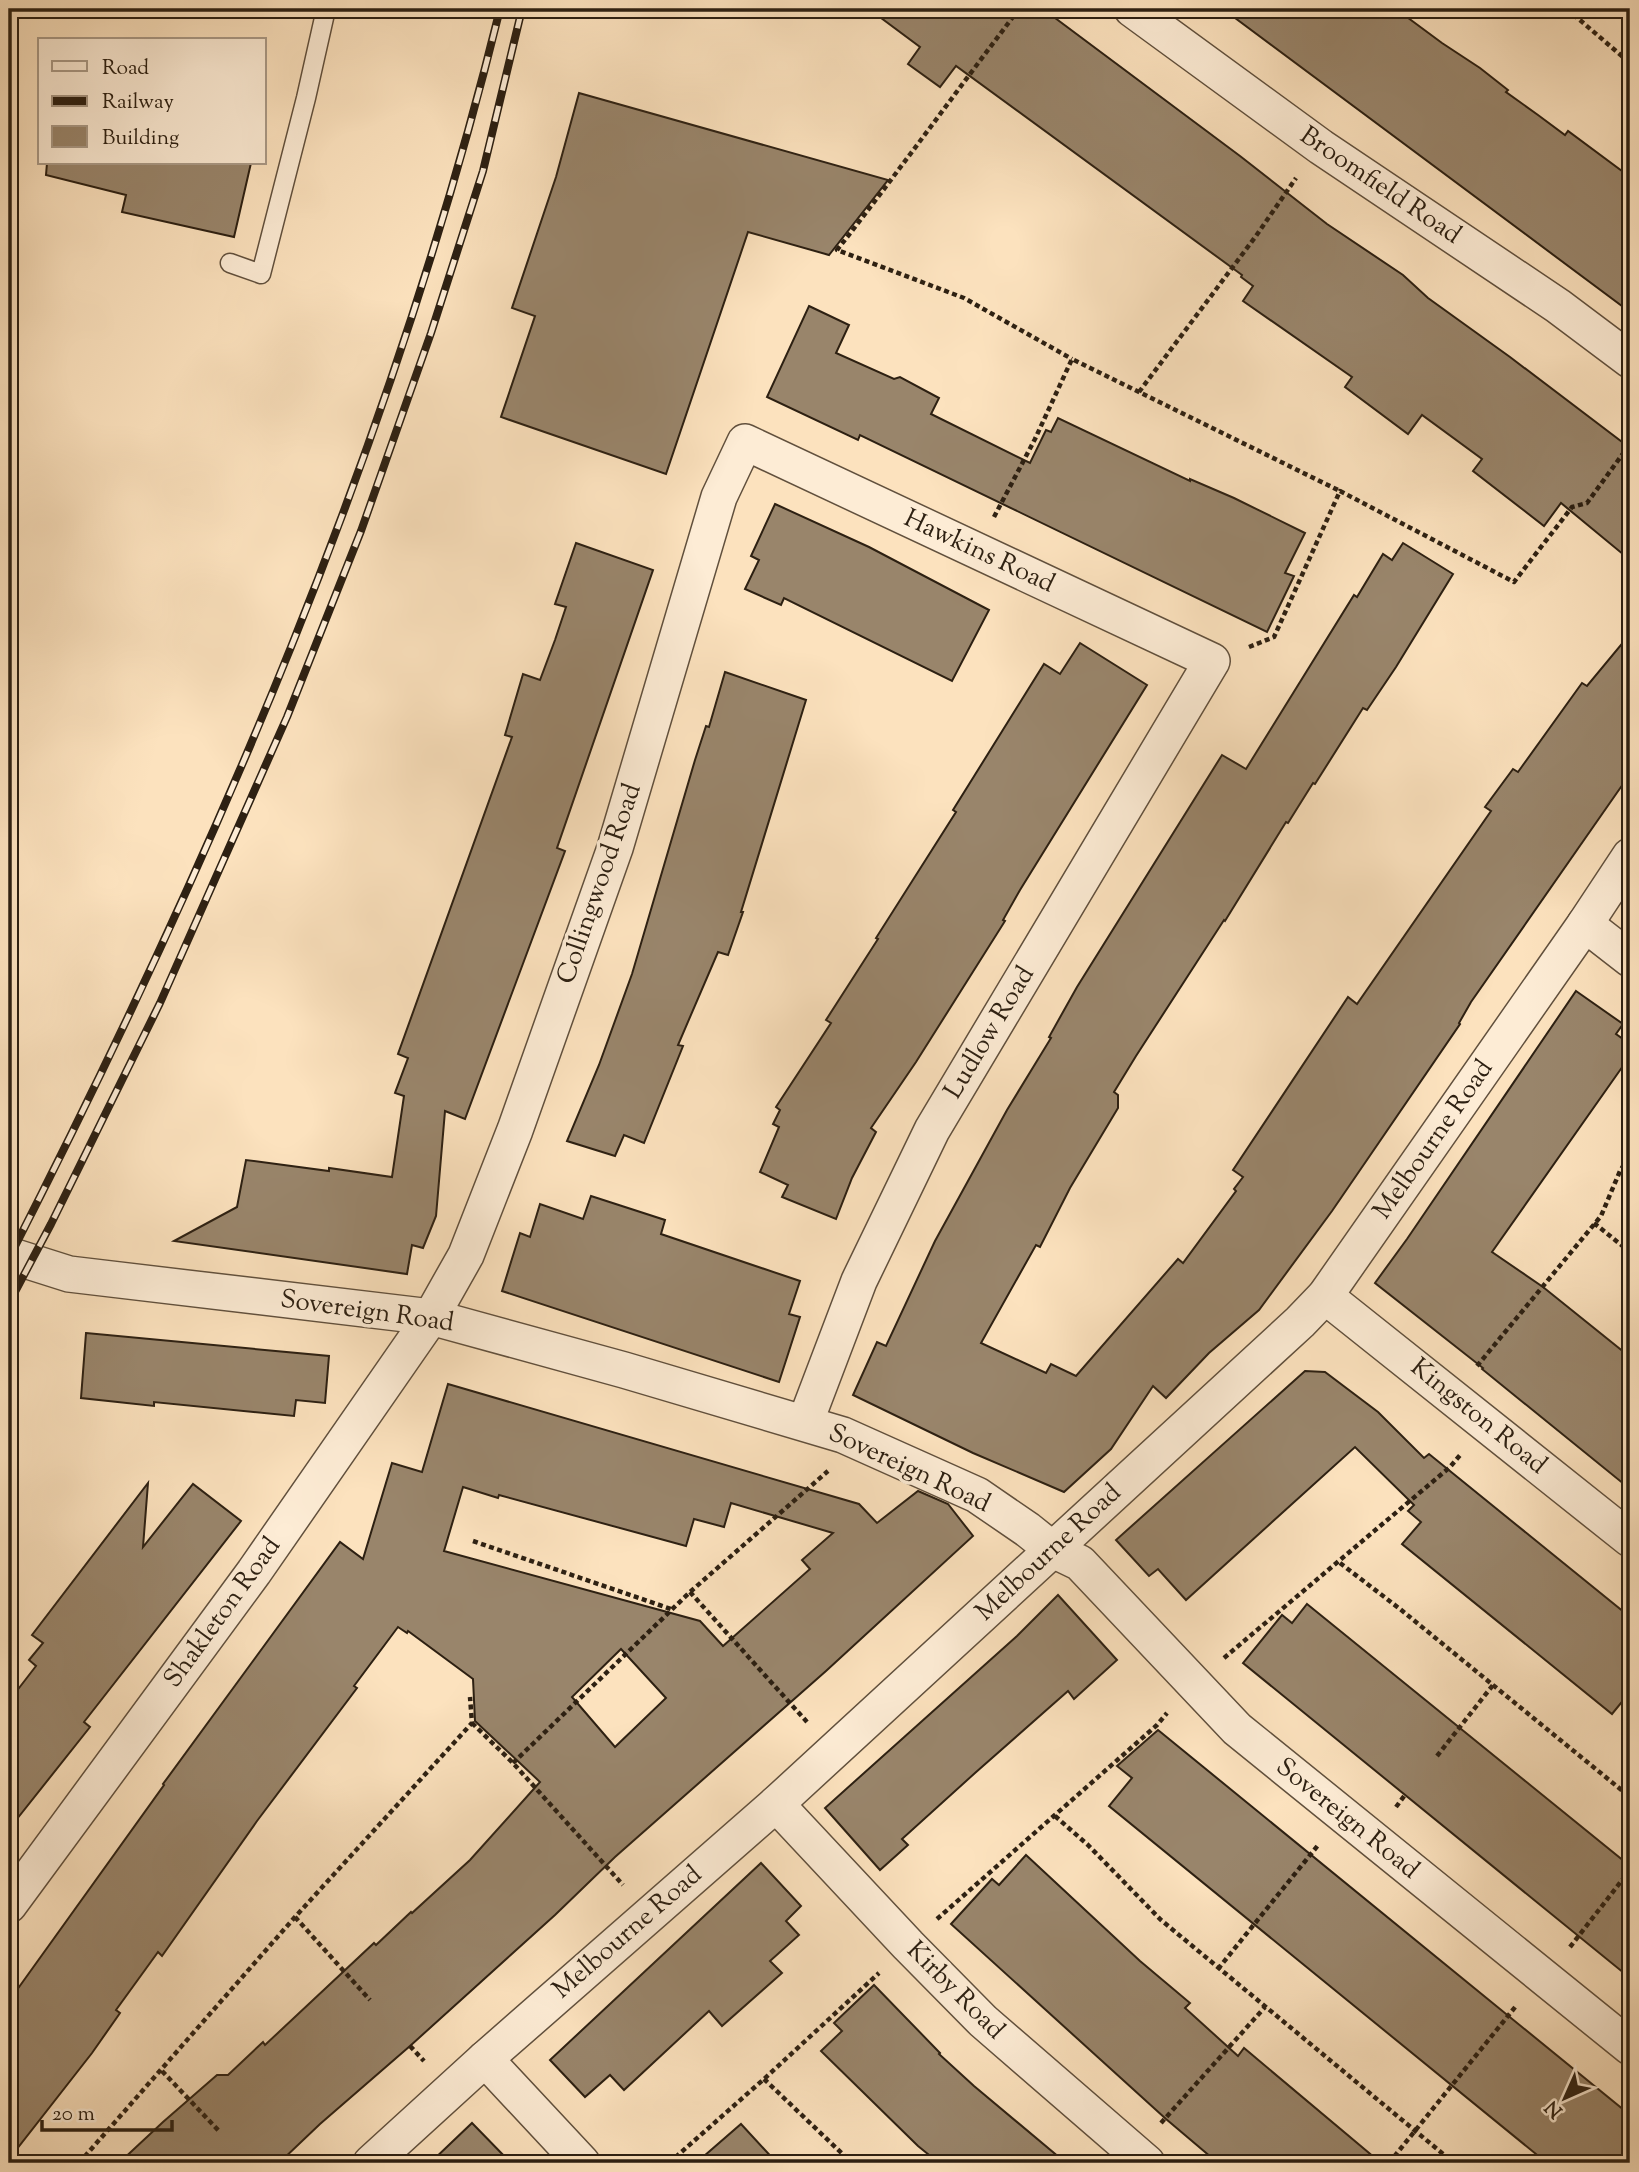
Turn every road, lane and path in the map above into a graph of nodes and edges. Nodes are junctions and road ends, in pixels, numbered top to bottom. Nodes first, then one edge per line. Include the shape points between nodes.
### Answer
1 (326, 9) edge
2 (1019, 9) edge
3 (1132, 9) edge
4 (1567, 9) edge
5 (1630, 63) edge
6 (1321, 147) junction
7 (230, 264) dead end
8 (1072, 359) junction
9 (1630, 360) edge
10 (1139, 392) junction
11 (745, 442) joint
12 (1630, 444) edge
13 (1340, 491) junction
14 (975, 550) junction
15 (1212, 661) junction
16 (1630, 856) edge
17 (1585, 924) junction
18 (1630, 959) edge
19 (1630, 1155) edge
20 (1594, 1223) junction
21 (1630, 1252) edge
22 (9, 1255) edge
23 (1325, 1296) junction
24 (430, 1317) junction
25 (1452, 1396) junction
26 (805, 1423) junction
27 (1487, 1424) junction
28 (843, 1436) junction
29 (1630, 1539) edge
30 (472, 1541) dead end
31 (1053, 1550) junction
32 (1339, 1562) junction
33 (690, 1592) junction
34 (671, 1609) junction
35 (1193, 1684) junction
36 (1493, 1685) junction
37 (470, 1697) dead end
38 (472, 1723) junction
39 (835, 1750) junction
40 (1437, 1756) dead end
41 (513, 1763) junction
42 (1630, 1797) edge
43 (776, 1804) junction
44 (1343, 1815) junction
45 (1055, 1816) junction
46 (1630, 1870) edge
47 (9, 1905) edge
48 (650, 1914) junction
49 (295, 1917) junction
50 (908, 1945) junction
51 (1218, 1969) junction
52 (1543, 1976) junction
53 (370, 2000) dead end
54 (1265, 2007) junction
55 (1630, 2048) edge
56 (485, 2059) junction
57 (161, 2071) junction
58 (764, 2079) junction
59 (219, 2131) dead end
60 (1415, 2132) junction
61 (1140, 2158) edge
62 (79, 2163) edge
63 (371, 2163) edge
64 (582, 2163) edge
65 (669, 2163) edge
66 (852, 2163) edge
67 (1389, 2163) edge
68 (1454, 2163) edge

1 - 7 lane via 261,274
2 - 8 path via 837,250 964,298
3 - 6 street, Broomfield Road
4 - 5 path
6 - 9 street, Broomfield Road via 1558,306
6 - 10 path
8 - 10 path
8 - 14 path
10 - 13 path
11 - 14 street, Hawkins Road
11 - 24 street, Collingwood Road via 719,497 615,848 515,1130 466,1255
12 - 13 path via 1587,503 1572,507 1514,582
13 - 15 path via 1275,637
14 - 15 street, Hawkins Road
15 - 26 street, Ludlow Road via 932,1130 859,1281
16 - 17 street, Melbourne Road
17 - 18 street
17 - 23 street, Melbourne Road
19 - 20 path
20 - 21 path
20 - 25 path
22 - 24 street, Sovereign Road via 69,1274
23 - 25 street, Kingston Road
23 - 31 street, Melbourne Road
24 - 26 street, Sovereign Road
24 - 47 street, Shakleton Road via 254,1572
25 - 27 street, Kingston Road
26 - 28 street, Sovereign Road
27 - 29 street, Kingston Road
27 - 32 path via 1450,1467
28 - 31 street, Sovereign Road via 977,1495
28 - 33 path via 834,1466
30 - 34 path
31 - 35 street, Sovereign Road via 1080,1563
31 - 39 street, Melbourne Road
32 - 35 path
32 - 36 path
33 - 34 path
33 - 39 path
34 - 41 path
35 - 44 street, Sovereign Road via 1237,1729
35 - 45 path via 1157,1725
36 - 40 path
36 - 42 path
37 - 38 path
38 - 41 path
38 - 49 path
39 - 43 street, Melbourne Road
41 - 48 path
43 - 48 street, Melbourne Road
43 - 50 street, Kirby Road
44 - 51 path
44 - 52 street, Sovereign Road
45 - 50 path
45 - 51 path
46 - 52 path
48 - 56 street, Melbourne Road
49 - 53 path
49 - 57 path
50 - 58 path
50 - 61 street, Kirby Road via 983,2021
51 - 54 path
52 - 55 street, Sovereign Road
52 - 60 path
54 - 60 path
54 - 61 path
56 - 63 street, Melbourne Road
56 - 64 street
57 - 59 path
57 - 62 path
58 - 65 path
58 - 66 path
60 - 67 path
60 - 68 path

